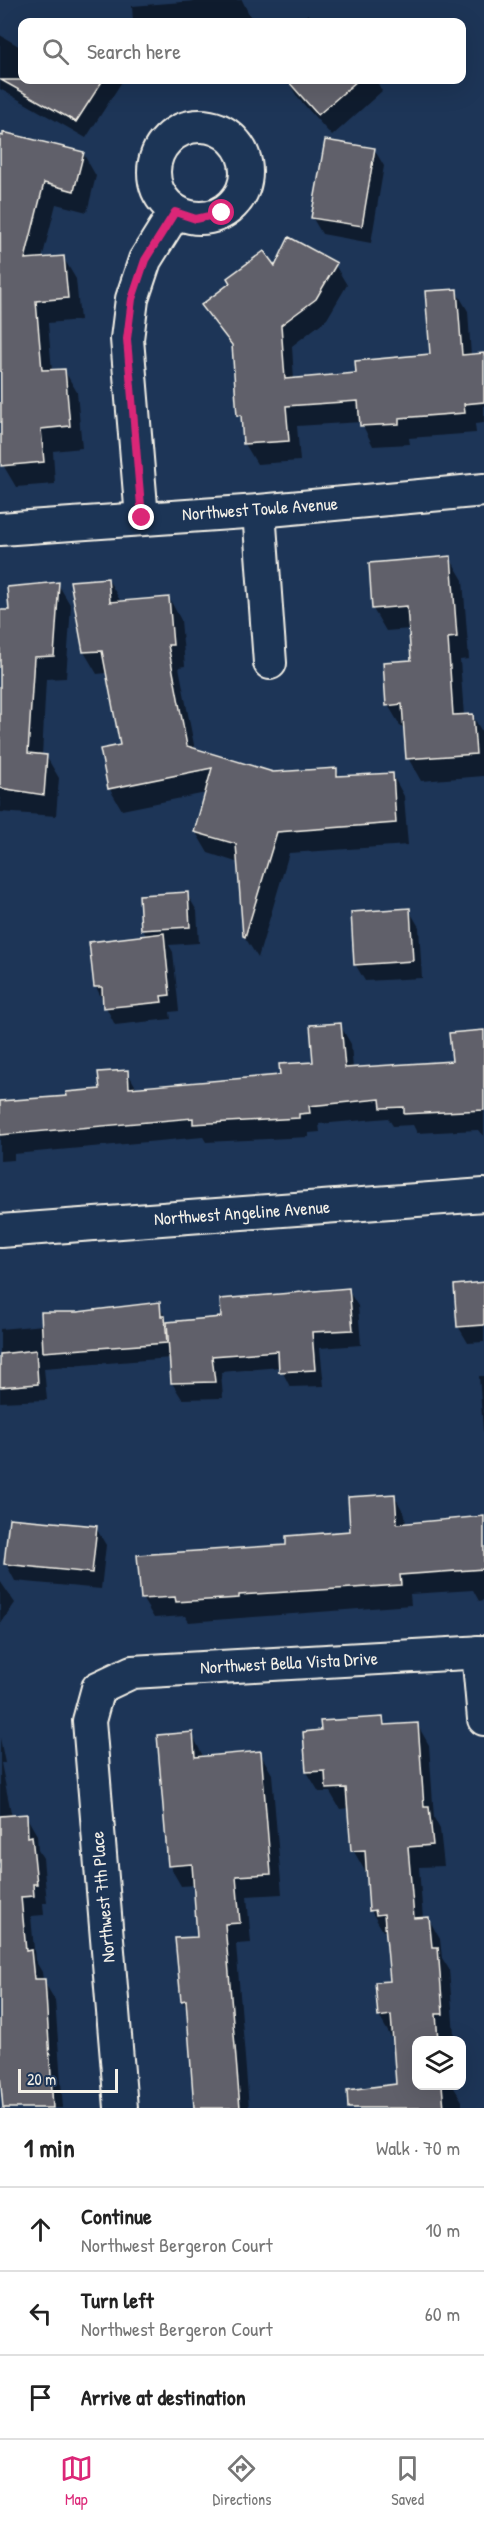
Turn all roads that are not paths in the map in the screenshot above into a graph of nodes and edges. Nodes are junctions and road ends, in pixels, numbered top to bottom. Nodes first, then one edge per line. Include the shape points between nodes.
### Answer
1 (175, 212) dead end
2 (484, 490) edge
3 (259, 511) junction
4 (142, 518) junction
5 (0, 529) edge
6 (270, 663) dead end
7 (484, 1195) edge
8 (0, 1231) edge
9 (481, 1652) edge
10 (98, 1688) joint
11 (484, 1719) edge
12 (121, 2108) edge

1 - 4 street via 145,260 132,299 127,339
2 - 3 street, Northwest Towle Avenue
3 - 4 street, Northwest Towle Avenue
3 - 6 street
4 - 5 street, Northwest Towle Avenue
7 - 8 street, Northwest Angeline Avenue
9 - 10 street, Northwest Bella Vista Drive via 132,1672
9 - 11 street
10 - 12 street, Northwest 7th Place via 89,1721

